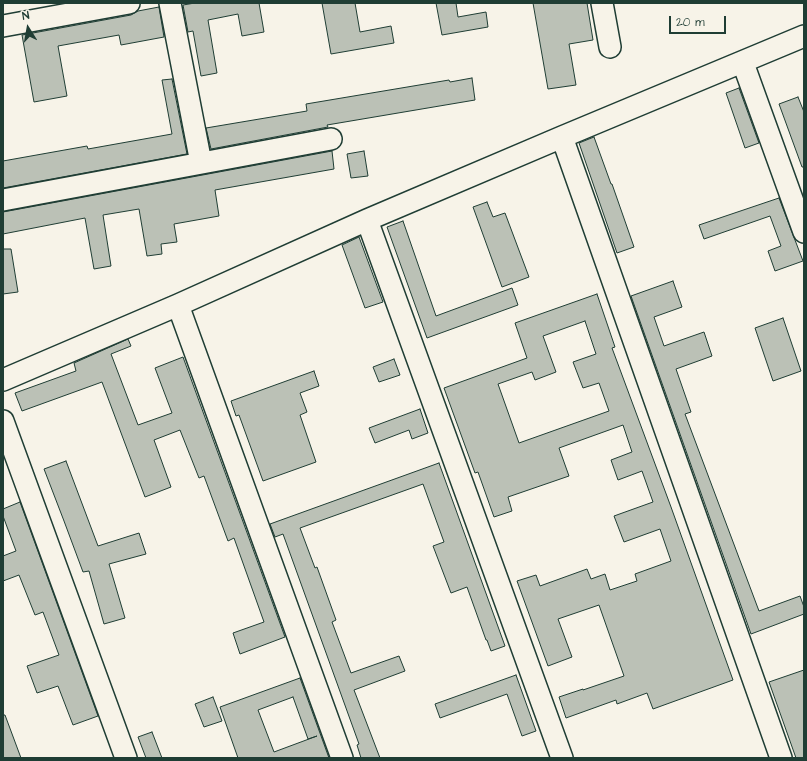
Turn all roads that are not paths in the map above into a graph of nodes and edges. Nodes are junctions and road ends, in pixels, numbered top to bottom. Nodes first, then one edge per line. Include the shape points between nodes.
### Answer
1 (129, 3) edge
2 (170, 3) edge
3 (602, 3) edge
4 (60, 9) edge
5 (3, 26) edge
6 (804, 36) edge
7 (610, 47) dead end
8 (743, 63) junction
9 (562, 137) junction
10 (331, 139) dead end
11 (201, 163) junction
12 (3, 200) edge
13 (367, 220) junction
14 (804, 232) edge
15 (178, 305) junction
16 (3, 380) edge
17 (3, 421) edge
18 (126, 758) edge
19 (342, 758) edge
20 (562, 758) edge
21 (781, 758) edge

1 - 4 street
2 - 11 street
3 - 7 street
4 - 5 street
6 - 8 street
8 - 9 street
8 - 14 street
9 - 13 street
9 - 21 street
10 - 11 street
11 - 12 street
13 - 15 street
13 - 20 street
15 - 16 street
15 - 19 street
17 - 18 street

